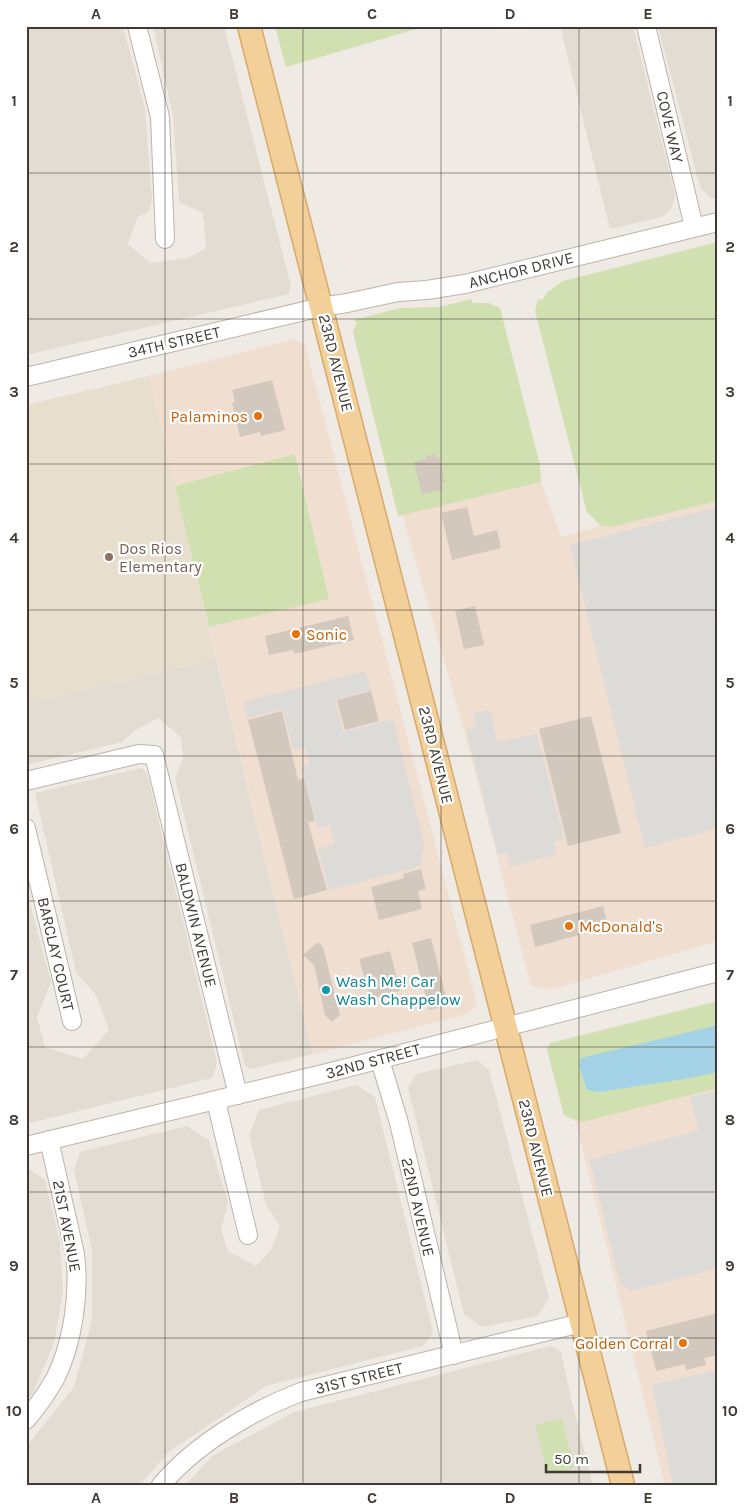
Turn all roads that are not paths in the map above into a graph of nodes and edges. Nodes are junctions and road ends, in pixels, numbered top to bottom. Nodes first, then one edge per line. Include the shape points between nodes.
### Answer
1 (137, 26) edge
2 (250, 26) edge
3 (646, 26) edge
4 (718, 222) edge
5 (694, 228) junction
6 (165, 239) dead end
7 (321, 307) junction
8 (26, 377) edge
9 (26, 781) edge
10 (26, 828) edge
11 (718, 972) edge
12 (72, 1021) dead end
13 (505, 1026) junction
14 (380, 1060) junction
15 (238, 1095) junction
16 (216, 1101) junction
17 (49, 1140) junction
18 (26, 1146) edge
19 (248, 1235) dead end
20 (582, 1323) junction
21 (454, 1355) junction
22 (26, 1420) edge
23 (161, 1485) edge
24 (623, 1485) edge

1 - 6 street via 160,117
2 - 7 main road, 23RD AVENUE
3 - 5 street, COVE WAY
4 - 5 street, ANCHOR DRIVE
5 - 7 street, ANCHOR DRIVE via 465,284 398,292
7 - 8 street, 34TH STREET
7 - 13 main road, 23RD AVENUE
9 - 15 street, BALDWIN AVENUE via 139,754 154,755
10 - 12 street, BARCLAY COURT
11 - 13 street, 32ND STREET
13 - 14 street, 32ND STREET
13 - 20 main road, 23RD AVENUE
14 - 15 street, 32ND STREET
14 - 21 street, 22ND AVENUE via 399,1123
15 - 16 street, 32ND STREET
16 - 17 street, 32ND STREET
16 - 19 street
17 - 18 street, 32ND STREET
17 - 22 street, 21ST AVENUE via 75,1254 76,1300 61,1366
20 - 21 street, 31ST STREET
20 - 24 main road, 23RD AVENUE
21 - 23 street, 31ST STREET via 301,1392 278,1401 212,1440

